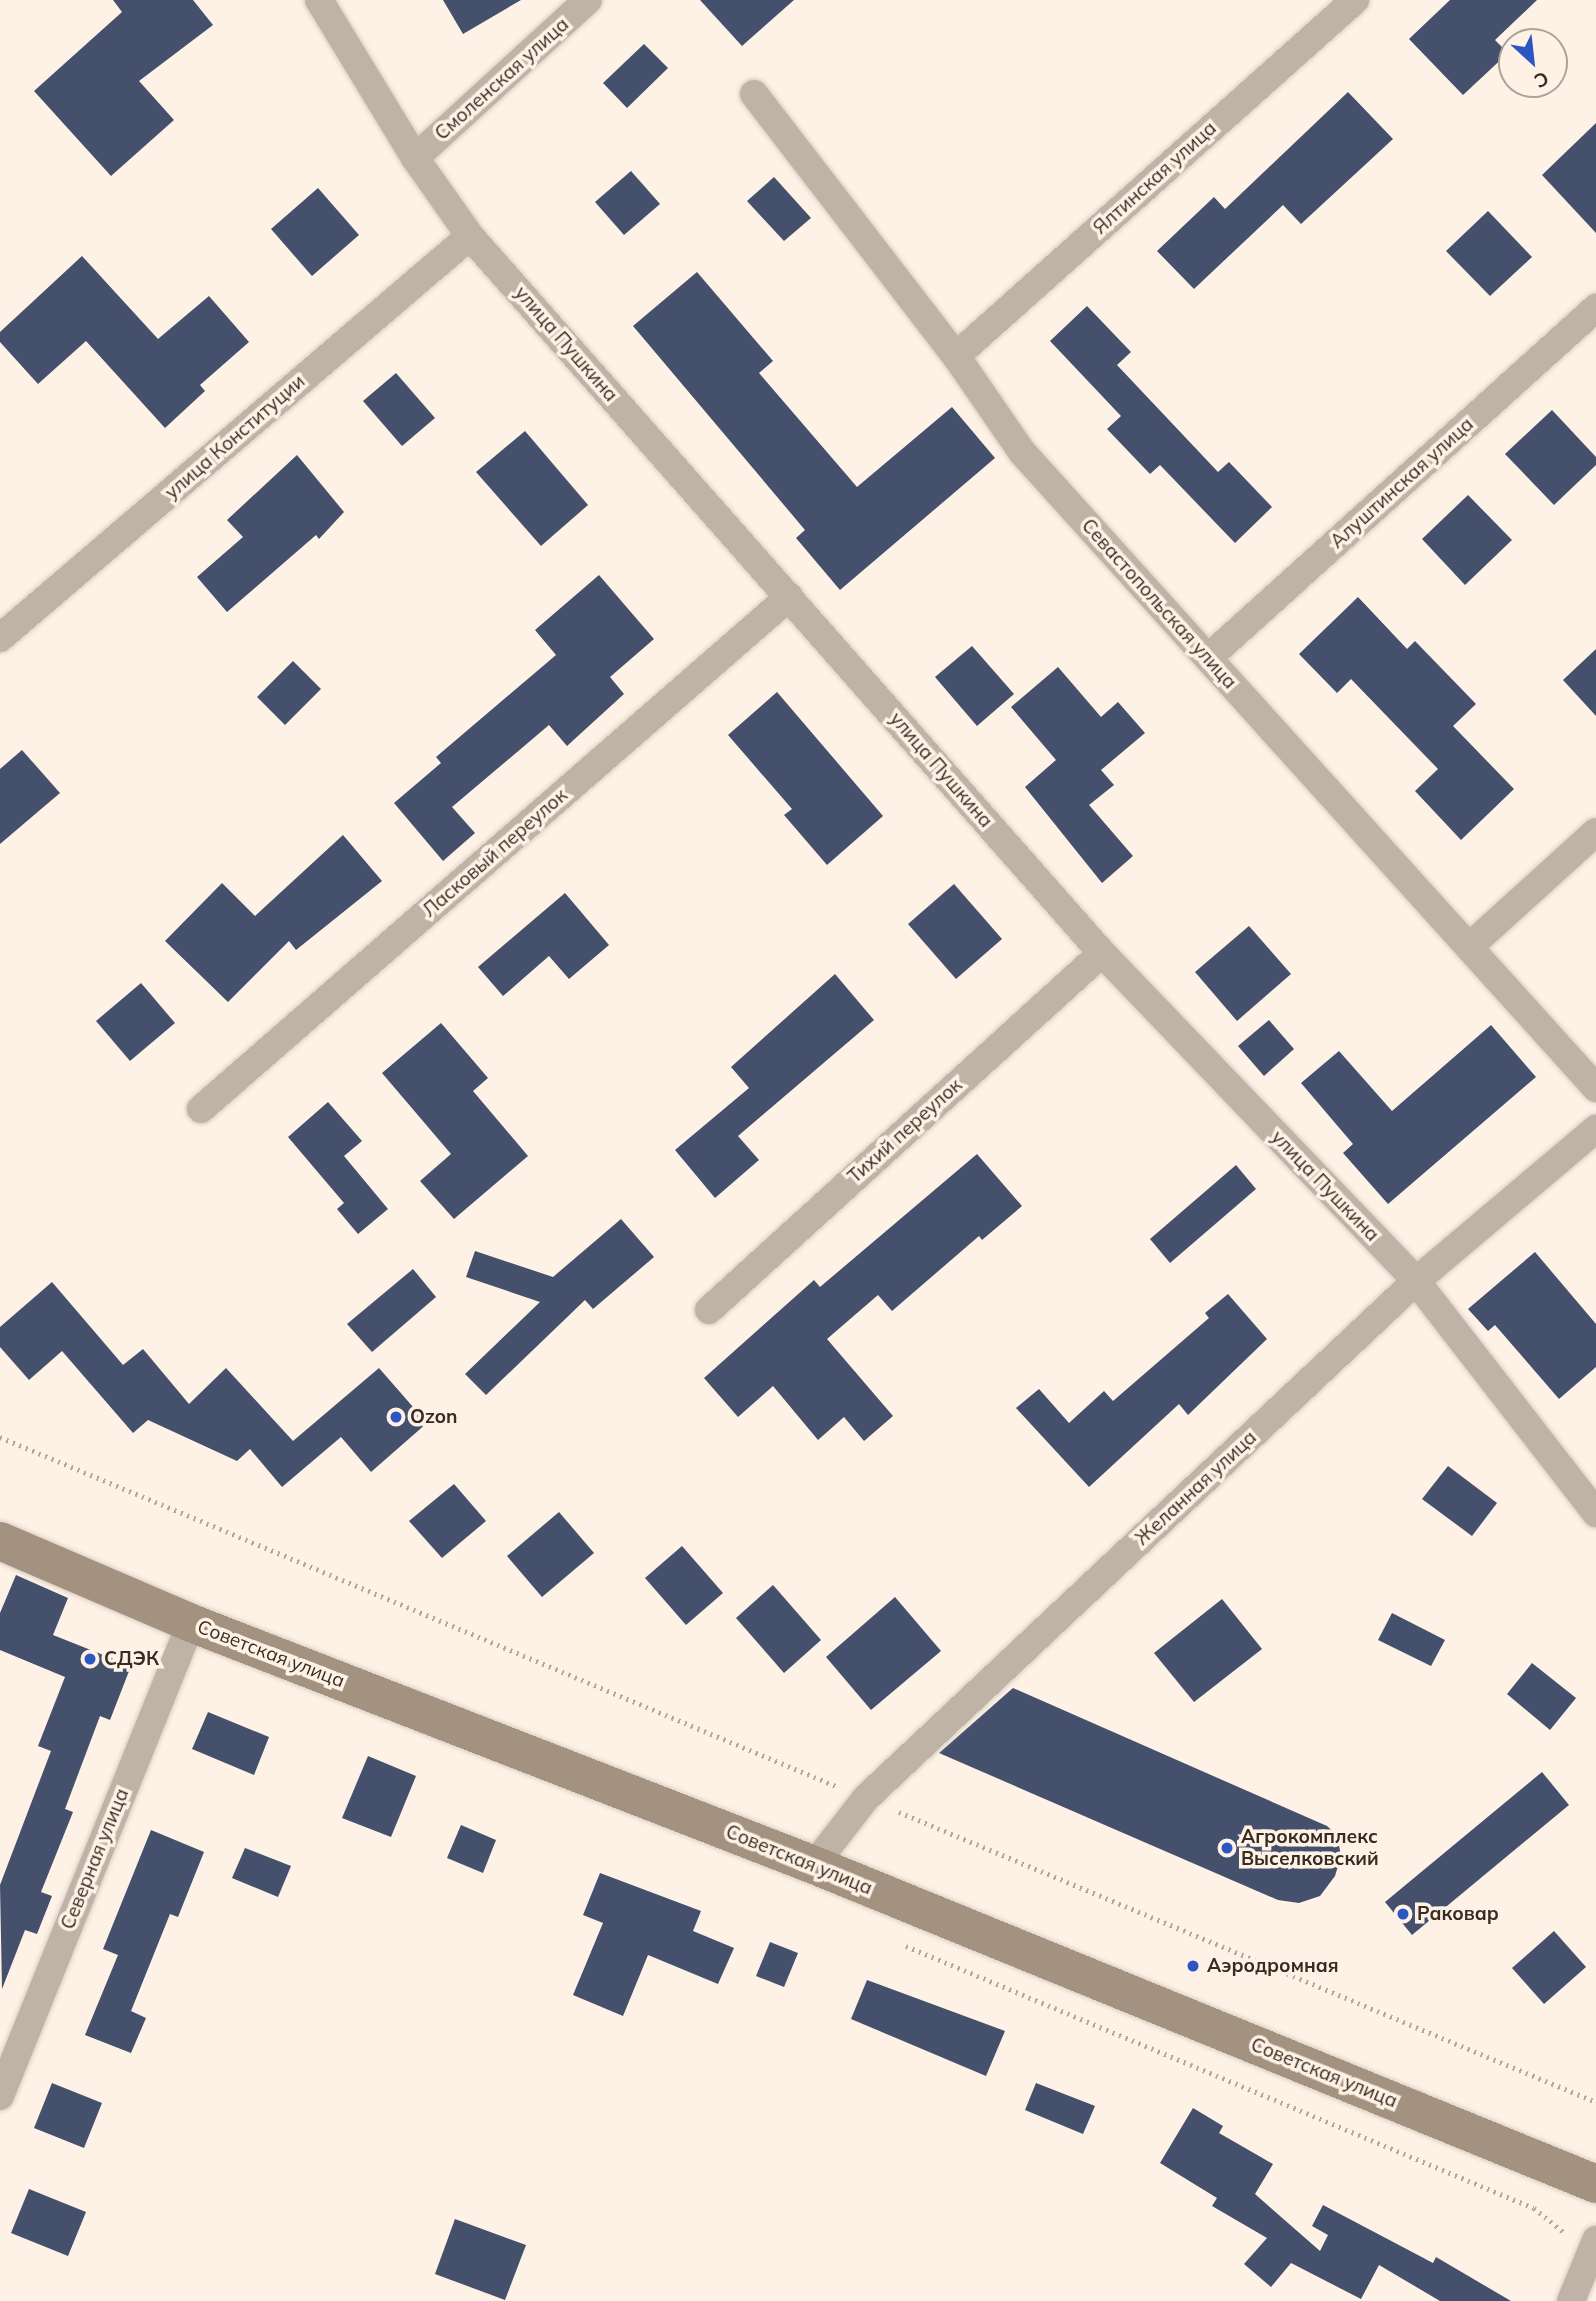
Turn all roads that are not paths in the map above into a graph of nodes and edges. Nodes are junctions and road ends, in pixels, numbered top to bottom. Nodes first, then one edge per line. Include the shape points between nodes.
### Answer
1 (319, 0) edge
2 (588, 0) edge
3 (1355, 0) edge
4 (754, 94) dead end
5 (415, 158) junction
6 (470, 236) junction
7 (1596, 308) edge
8 (956, 356) junction
9 (789, 597) junction
10 (0, 638) edge
11 (1208, 658) junction
12 (1596, 832) edge
13 (1469, 947) junction
14 (1102, 953) junction
15 (1596, 1088) edge
16 (201, 1109) dead end
17 (1596, 1129) edge
18 (1416, 1281) junction
19 (709, 1310) dead end
20 (1596, 1513) edge
21 (0, 1541) edge
22 (191, 1623) junction
23 (814, 1865) junction
24 (0, 2096) edge
25 (1596, 2184) edge
26 (1593, 2247) edge
27 (1571, 2301) edge

1 - 5 street, улица Пушкина
2 - 5 street, Смоленская улица
3 - 8 street, Ялтинская улица
4 - 8 street, Севастопольская улица
5 - 6 street, улица Пушкина
6 - 9 street, улица Пушкина
6 - 10 street, улица Конституции
7 - 11 street, Алуштинская улица
8 - 11 street, Севастопольская улица via 1022,452
9 - 14 street, улица Пушкина
9 - 16 street, Ласковый переулок
11 - 13 street, Севастопольская улица
12 - 13 street
13 - 15 street, Севастопольская улица
14 - 18 street, улица Пушкина
14 - 19 street, Тихий переулок
17 - 18 street, Желанная улица
18 - 20 street, улица Пушкина
18 - 23 street, Желанная улица via 866,1798
21 - 22 main road, Советская улица
22 - 23 main road, Советская улица
22 - 24 street, Северная улица
23 - 25 main road, Советская улица
26 - 27 street

